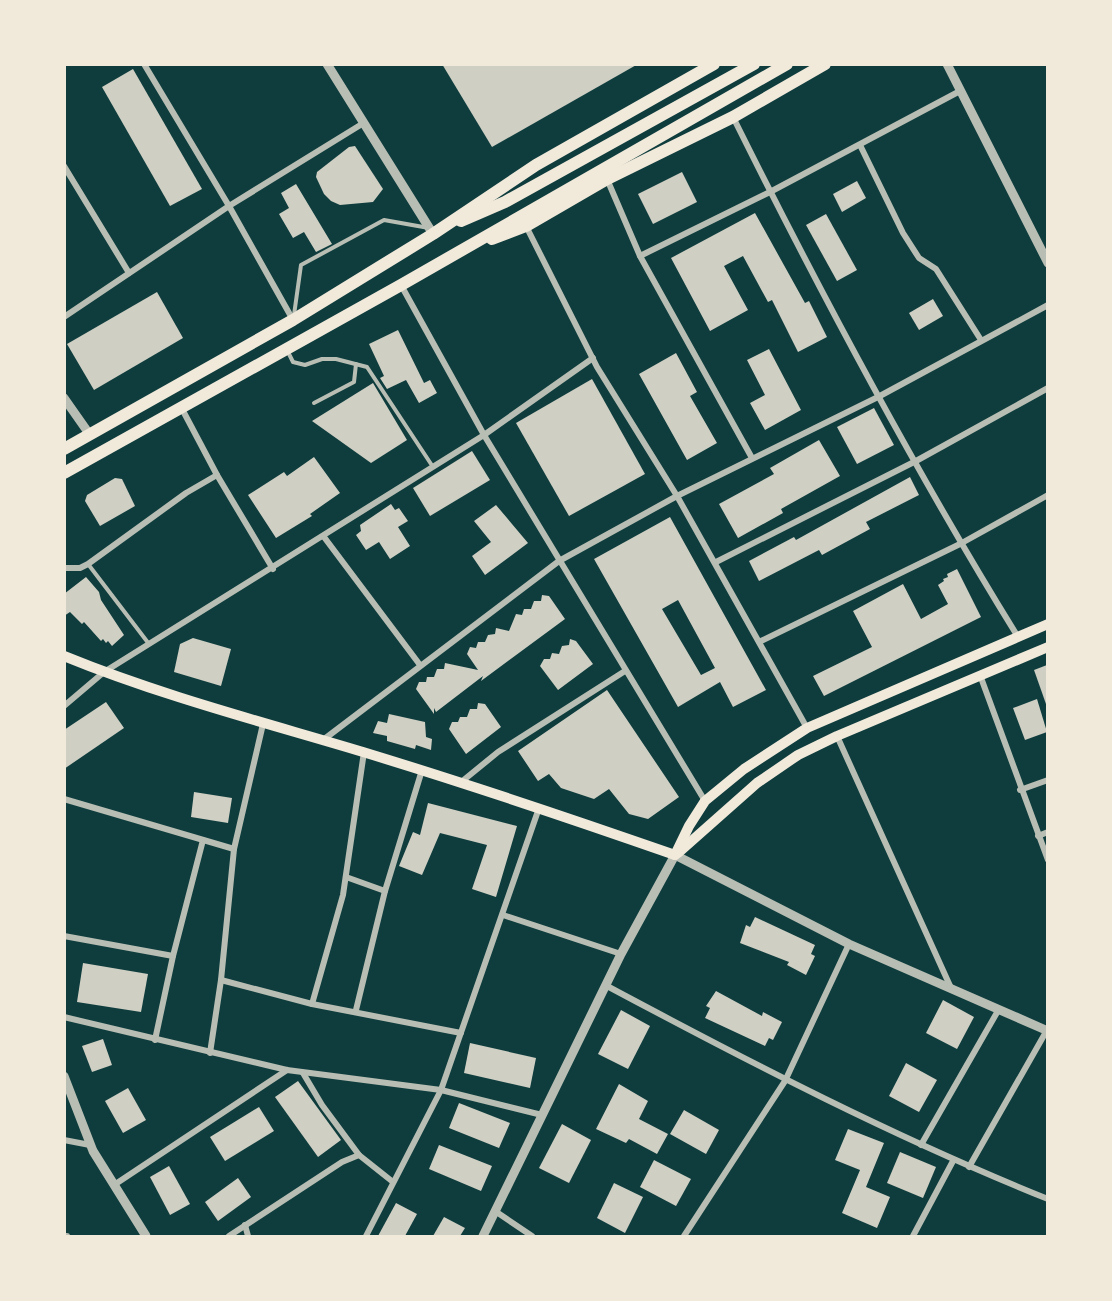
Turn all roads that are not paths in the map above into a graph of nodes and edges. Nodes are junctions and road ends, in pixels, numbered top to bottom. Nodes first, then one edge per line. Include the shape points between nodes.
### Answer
1 (144, 64) edge
2 (327, 64) edge
3 (714, 64) edge
4 (754, 64) edge
5 (787, 64) edge
6 (825, 64) edge
7 (947, 64) edge
8 (960, 91) junction
9 (733, 117) junction
10 (362, 124) junction
11 (860, 145) junction
12 (64, 166) edge
13 (607, 179) junction
14 (770, 192) junction
15 (229, 206) junction
16 (526, 226) junction
17 (431, 231) junction
18 (457, 253) junction
19 (640, 256) junction
20 (1047, 263) edge
21 (129, 273) junction
22 (401, 285) junction
23 (1047, 305) edge
24 (64, 317) edge
25 (293, 321) junction
26 (981, 340) junction
27 (286, 349) junction
28 (593, 358) junction
29 (356, 364) junction
30 (1047, 388) edge
31 (878, 397) junction
32 (64, 398) edge
33 (314, 403) dead end
34 (181, 406) junction
35 (90, 435) junction
36 (484, 435) junction
37 (64, 449) edge
38 (752, 458) junction
39 (916, 460) junction
40 (433, 467) junction
41 (64, 473) edge
42 (217, 475) junction
43 (1047, 495) edge
44 (677, 496) junction
45 (324, 537) junction
46 (960, 544) junction
47 (559, 561) junction
48 (716, 562) junction
49 (88, 564) junction
50 (64, 568) edge
51 (273, 568) junction
52 (1047, 624) edge
53 (1018, 637) junction
54 (761, 641) junction
55 (148, 645) junction
56 (1047, 647) edge
57 (64, 656) edge
58 (420, 665) junction
59 (625, 671) junction
60 (104, 672) junction
61 (980, 674) junction
62 (64, 706) edge
63 (263, 724) junction
64 (807, 728) junction
65 (837, 736) junction
66 (323, 740) junction
67 (364, 752) junction
68 (422, 770) junction
69 (1047, 780) edge
70 (460, 783) junction
71 (1020, 790) junction
72 (64, 799) edge
73 (705, 801) junction
74 (539, 808) junction
75 (1047, 832) edge
76 (1038, 836) junction
77 (203, 840) junction
78 (234, 849) junction
79 (675, 855) junction
80 (1047, 860) edge
81 (346, 877) junction
82 (385, 891) junction
83 (503, 915) junction
84 (64, 936) edge
85 (849, 944) junction
86 (621, 954) junction
87 (173, 956) junction
88 (221, 980) junction
89 (607, 986) junction
90 (952, 989) junction
91 (312, 1004) junction
92 (999, 1009) junction
93 (356, 1011) junction
94 (64, 1017) edge
95 (1047, 1030) edge
96 (460, 1033) junction
97 (155, 1040) junction
98 (210, 1053) junction
99 (286, 1070) junction
100 (303, 1073) junction
101 (64, 1076) edge
102 (785, 1081) junction
103 (441, 1090) junction
104 (542, 1115) junction
105 (64, 1140) edge
106 (90, 1144) junction
107 (921, 1144) junction
108 (359, 1155) junction
109 (953, 1161) junction
110 (969, 1167) junction
111 (393, 1182) junction
112 (114, 1185) junction
113 (1047, 1199) edge
114 (495, 1211) junction
115 (245, 1225) junction
116 (687, 1235) edge
117 (146, 1236) edge
118 (229, 1236) edge
119 (248, 1236) edge
120 (366, 1236) edge
121 (483, 1236) edge
122 (532, 1236) edge
123 (913, 1236) edge

1 - 15 street
2 - 10 street
3 - 17 highway via 536,165
4 - 17 highway via 505,202
5 - 18 highway
6 - 9 highway
7 - 8 street
8 - 11 street
8 - 20 street
9 - 13 highway
9 - 14 street
10 - 15 street
10 - 17 street
11 - 14 street
11 - 26 street via 908,241 919,258 936,269
12 - 21 street
13 - 16 highway
13 - 19 street
14 - 19 street
14 - 31 street
15 - 21 street
15 - 25 street
16 - 18 highway
16 - 28 street
17 - 25 highway
17 - 25 lane via 384,220 301,265
18 - 22 highway
19 - 38 street
21 - 24 street
22 - 27 highway
22 - 36 street
23 - 26 street
25 - 35 highway
26 - 31 street
27 - 29 lane via 297,364 322,359
27 - 34 highway
28 - 36 street
28 - 44 street
29 - 33 lane via 354,382
29 - 40 lane via 367,367
30 - 39 street
31 - 38 street
31 - 39 street
32 - 35 street
34 - 41 highway
34 - 42 street
35 - 37 highway
36 - 40 street
36 - 47 street
38 - 44 street
39 - 46 street
39 - 48 street
40 - 45 street
42 - 49 street
42 - 51 street
43 - 46 street
44 - 47 street
44 - 48 street
45 - 51 street
45 - 58 street
46 - 53 street
46 - 54 street
47 - 58 street
47 - 59 street
48 - 54 street
49 - 50 street
49 - 55 lane
51 - 55 street
52 - 53 main road
53 - 64 main road
54 - 64 street
55 - 60 street
56 - 61 main road
57 - 60 main road
58 - 66 street
59 - 70 street via 498,752
59 - 73 street
60 - 62 street
60 - 63 main road
61 - 65 main road
61 - 71 street
63 - 66 main road
63 - 78 street
64 - 73 main road via 744,769
65 - 79 main road via 798,755 757,783
65 - 90 street
66 - 67 main road
67 - 68 main road
67 - 81 street
68 - 70 main road
68 - 82 street
69 - 71 street
70 - 74 main road
71 - 76 street
72 - 77 street
73 - 79 main road
74 - 79 main road
74 - 83 street
75 - 76 street
76 - 80 street
77 - 78 street
77 - 87 street
78 - 88 street
79 - 85 street
79 - 86 street
81 - 82 street
81 - 91 street
82 - 93 street
83 - 86 street
83 - 96 street
84 - 87 street
85 - 90 street
85 - 102 street
86 - 89 street
87 - 97 street
88 - 91 street
88 - 98 street
89 - 102 street
89 - 104 street
90 - 92 street
91 - 93 street
92 - 95 street
92 - 107 street
93 - 96 street
94 - 97 street
95 - 110 street
96 - 103 street
97 - 98 street
98 - 99 street
99 - 100 street
99 - 112 street
100 - 103 street
100 - 108 street
101 - 106 street
102 - 107 street
102 - 116 street
103 - 104 street
103 - 111 street
104 - 114 street
105 - 106 street
106 - 112 street
107 - 109 street
108 - 111 street
108 - 115 street
109 - 110 street
109 - 123 street
110 - 113 street
111 - 120 street
112 - 117 street
114 - 121 street
114 - 122 street
115 - 118 street
115 - 119 street

